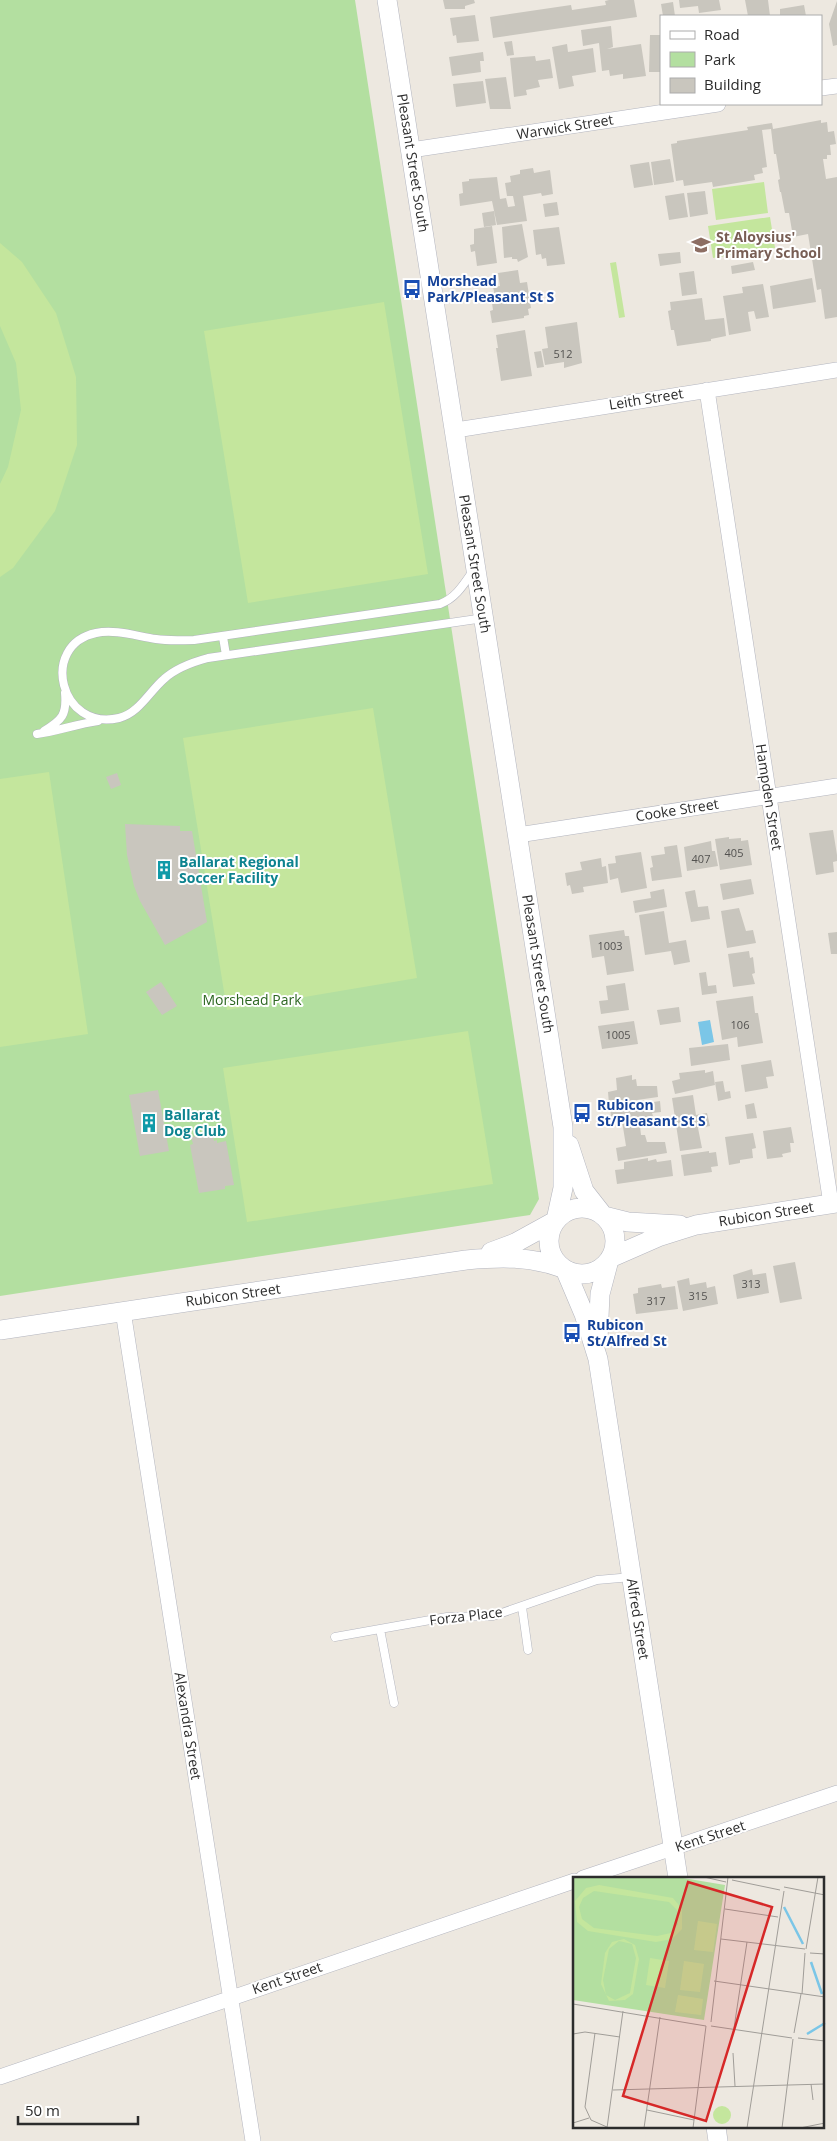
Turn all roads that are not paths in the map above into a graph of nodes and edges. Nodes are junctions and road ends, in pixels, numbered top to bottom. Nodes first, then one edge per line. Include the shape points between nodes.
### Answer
1 (387, 0) edge
2 (837, 86) edge
3 (822, 88) edge
4 (711, 105) edge
5 (412, 150) junction
6 (837, 370) edge
7 (707, 390) junction
8 (456, 430) junction
9 (475, 567) junction
10 (484, 618) junction
11 (223, 637) junction
12 (226, 655) junction
13 (65, 692) junction
14 (107, 720) junction
15 (837, 786) edge
16 (769, 796) junction
17 (518, 835) junction
18 (563, 1127) junction
19 (834, 1204) edge
20 (603, 1215) junction
21 (556, 1220) junction
22 (696, 1225) junction
23 (609, 1259) junction
24 (466, 1260) junction
25 (564, 1269) junction
26 (123, 1311) junction
27 (0, 1330) edge
28 (598, 1359) junction
29 (632, 1577) junction
30 (522, 1607) junction
31 (380, 1629) junction
32 (335, 1637) dead end
33 (528, 1650) dead end
34 (394, 1703) dead end
35 (837, 1793) edge
36 (674, 1848) junction
37 (586, 1877) edge
38 (678, 1877) edge
39 (573, 1881) edge
40 (231, 1997) junction
41 (0, 2077) edge
42 (716, 2128) edge
43 (253, 2141) edge
44 (718, 2141) edge

1 - 5 street, Pleasant Street South
2 - 3 street
4 - 5 street, Warwick Street
5 - 8 street, Pleasant Street South
6 - 7 street, Leith Street
7 - 8 street, Leith Street
7 - 16 street, Hampden Street
8 - 9 street, Pleasant Street South
9 - 10 street, Pleasant Street South
9 - 11 lane via 460,590 440,604
10 - 12 lane
10 - 17 street, Pleasant Street South
11 - 12 lane
11 - 13 lane via 172,640 108,632 94,634 82,639 69,651 62,673
12 - 14 lane via 178,669 129,714
13 - 14 lane via 82,713
13 - 14 lane via 66,706 62,718 37,734
15 - 16 street, Cooke Street
16 - 17 street, Cooke Street
16 - 19 street, Hampden Street
17 - 18 street, Pleasant Street South
18 - 20 street, Pleasant Street South via 584,1191
18 - 21 street, Pleasant Street South via 563,1188
19 - 22 street, Rubicon Street
20 - 21 street via 592,1209 578,1208
20 - 22 street, Rubicon Street via 655,1224
20 - 23 street via 615,1236 615,1246
21 - 24 street, Rubicon Street via 515,1243
21 - 25 street via 549,1235 549,1246 553,1257
22 - 23 street, Rubicon Street via 658,1237
23 - 25 street via 590,1273 579,1274
23 - 28 street, Alfred Street via 600,1294
24 - 25 street, Rubicon Street via 514,1257 543,1261
24 - 26 street, Rubicon Street
25 - 28 street, Alfred Street via 584,1314
26 - 27 street, Rubicon Street
26 - 40 street, Alexandra Street
28 - 29 street, Alfred Street
29 - 30 lane, Forza Place via 597,1580
29 - 36 street, Alfred Street
30 - 31 lane, Forza Place via 493,1616 447,1617
30 - 33 lane, Forza Place
31 - 32 lane, Forza Place
31 - 34 lane
35 - 36 street, Kent Street
36 - 37 street, Kent Street
36 - 38 street, Alfred Street
39 - 40 street, Kent Street
40 - 41 street, Kent Street
40 - 43 street, Alexandra Street
42 - 44 street

